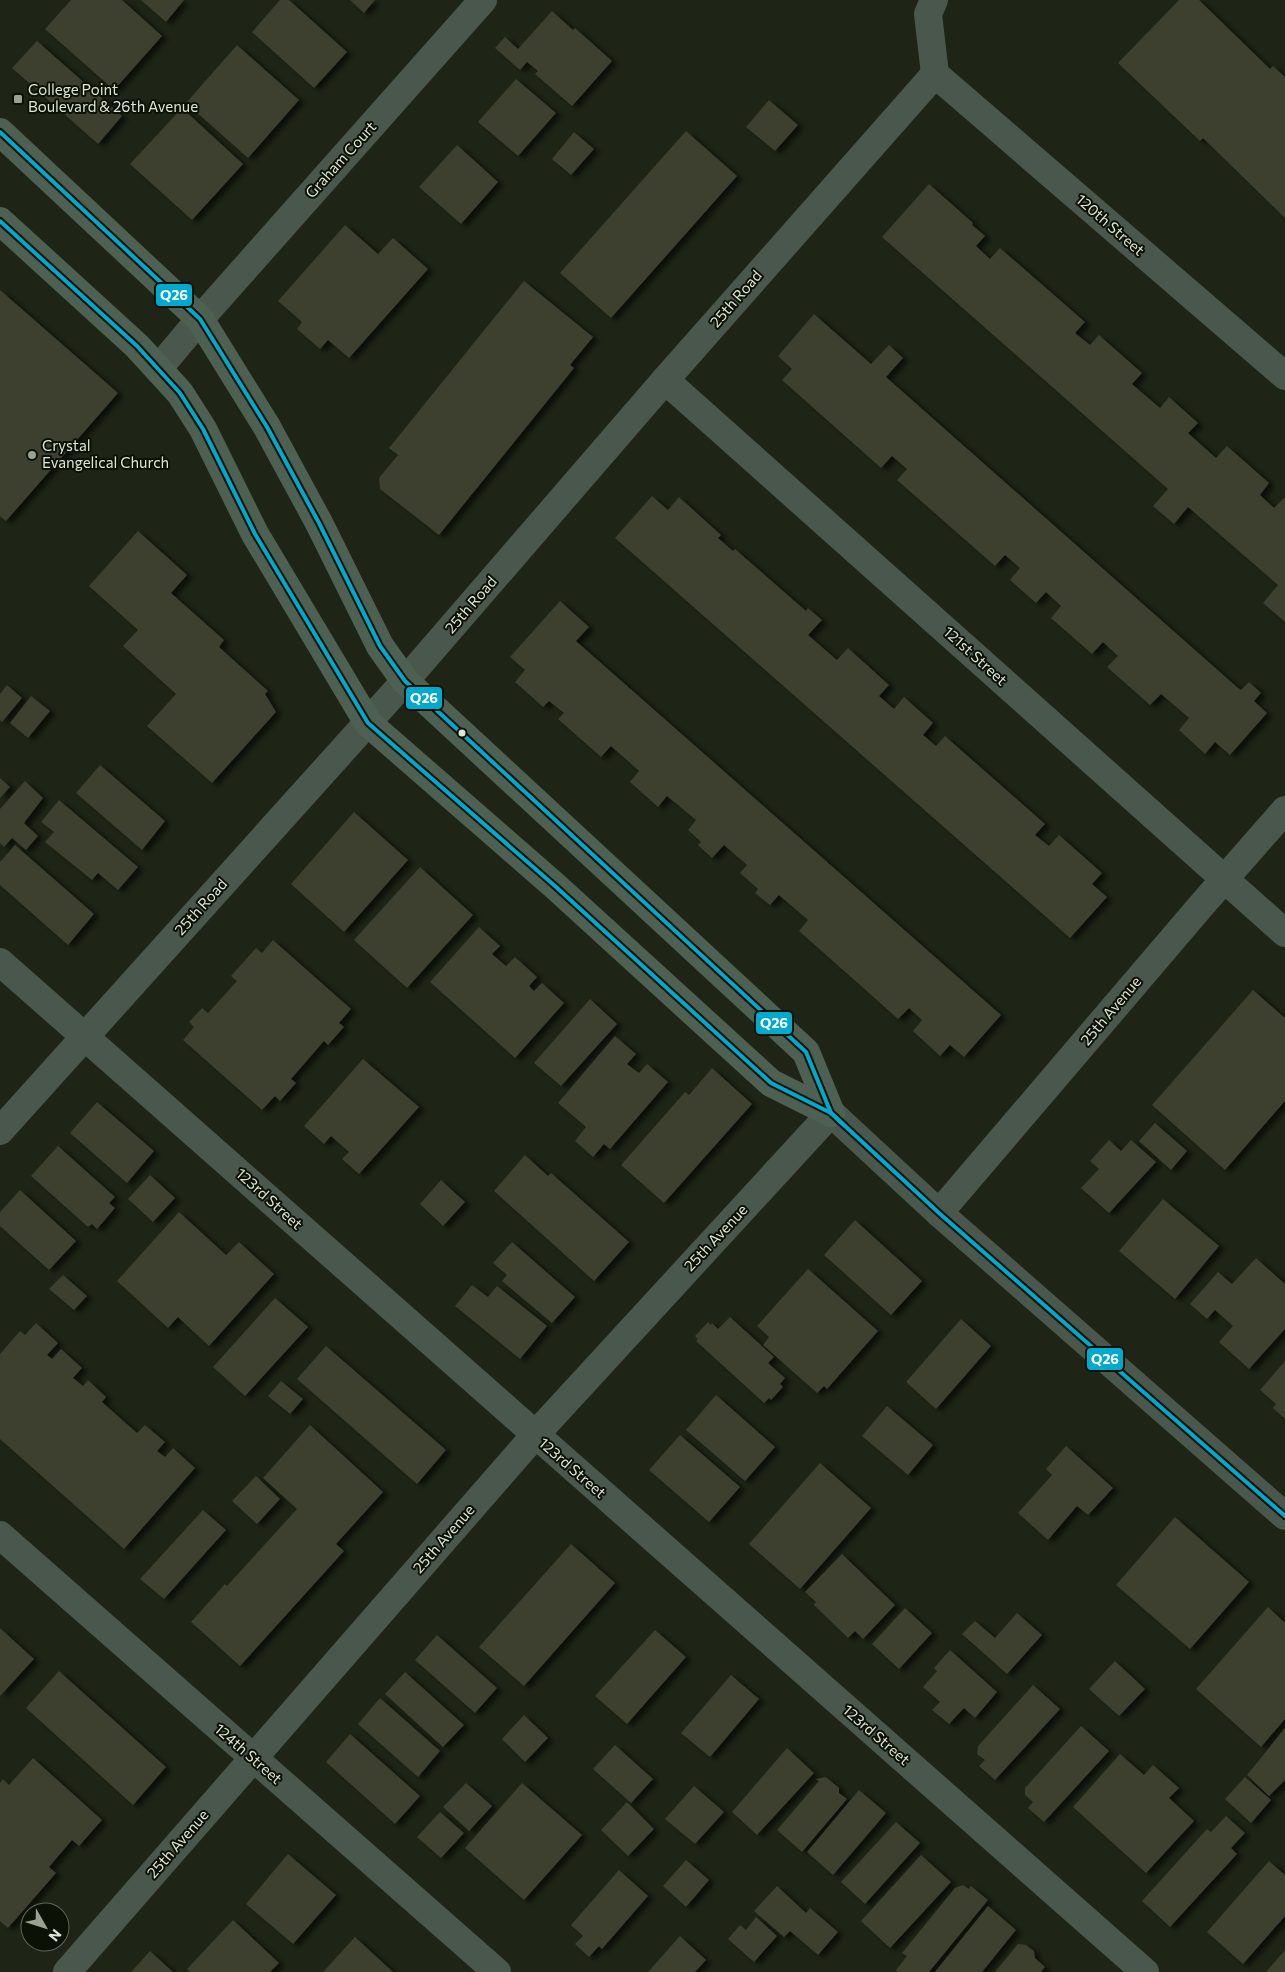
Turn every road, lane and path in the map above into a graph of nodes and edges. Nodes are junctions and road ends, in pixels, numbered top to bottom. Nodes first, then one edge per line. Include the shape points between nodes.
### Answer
1 (483, 0) edge
2 (934, 0) edge
3 (935, 74) junction
4 (0, 132) edge
5 (0, 221) edge
6 (200, 319) junction
7 (158, 369) junction
8 (1285, 376) edge
9 (665, 380) junction
10 (405, 681) junction
11 (368, 723) junction
12 (1285, 810) edge
13 (1224, 879) junction
14 (1285, 933) edge
15 (0, 962) edge
16 (84, 1036) junction
17 (831, 1113) junction
18 (0, 1131) edge
19 (939, 1213) junction
20 (535, 1435) junction
21 (1285, 1516) edge
22 (0, 1535) edge
23 (252, 1758) junction
24 (66, 1972) edge
25 (497, 1972) edge
26 (1145, 1972) edge

1 - 6 street, Graham Court
2 - 3 street via 928,14
3 - 8 street, 120th Street
3 - 9 street, 25th Road
4 - 6 main road
5 - 7 main road
6 - 7 street, Graham Court
6 - 10 main road via 267,427 380,646
7 - 11 main road via 180,393 203,429 255,534
9 - 10 street, 25th Road
9 - 13 street, 121st Street
10 - 11 street, 25th Road
10 - 17 main road via 806,1052
11 - 16 street, 25th Road
11 - 17 main road via 770,1083
12 - 13 street, 25th Avenue
13 - 14 street, 121st Street
13 - 19 street, 25th Avenue
15 - 16 street, 123rd Street
16 - 18 street, 25th Road
16 - 20 street, 123rd Street
17 - 19 street
17 - 20 street, 25th Avenue
19 - 21 street
20 - 23 street, 25th Avenue
20 - 26 street, 123rd Street
22 - 23 street, 124th Street
23 - 24 street, 25th Avenue
23 - 25 street, 124th Street

